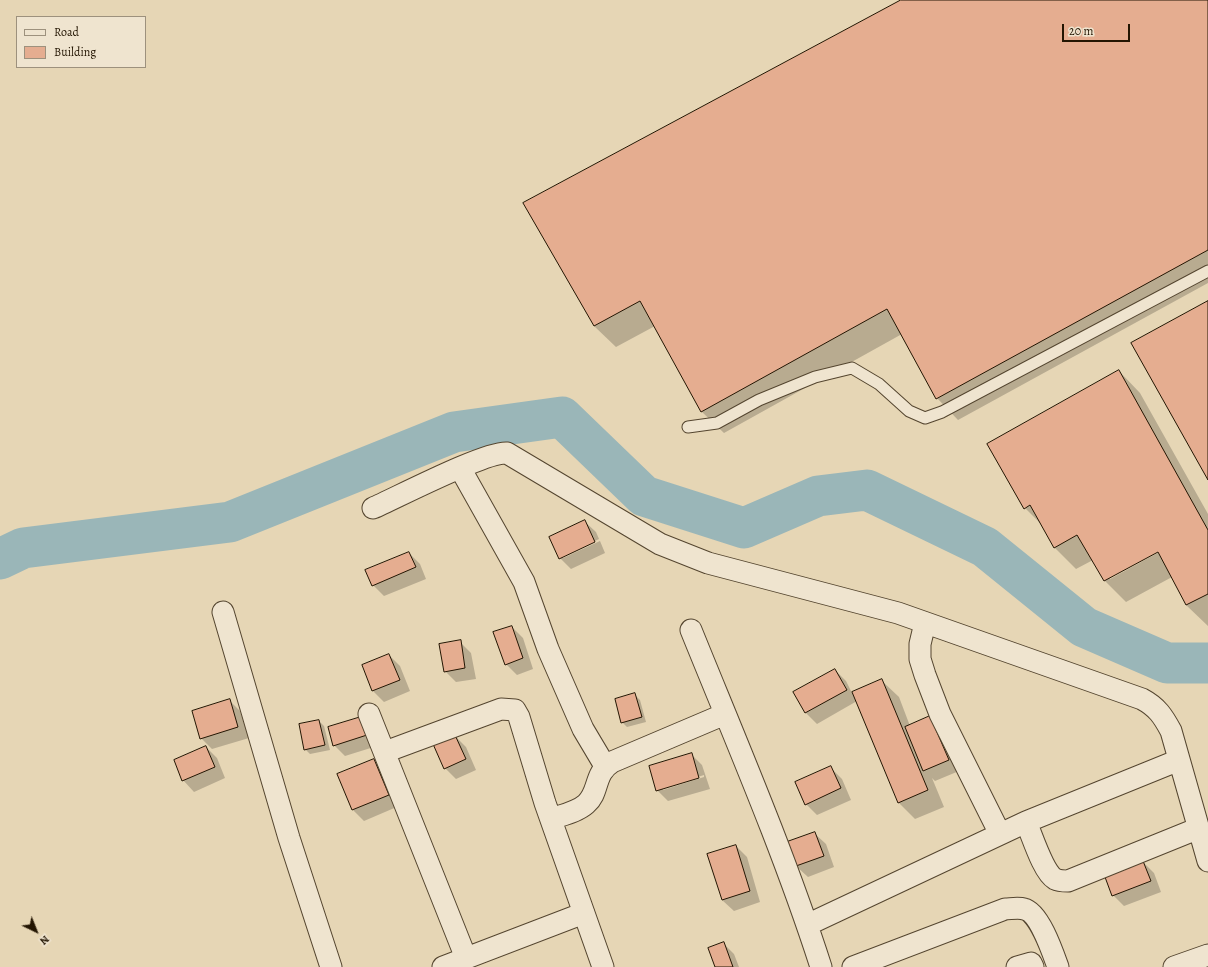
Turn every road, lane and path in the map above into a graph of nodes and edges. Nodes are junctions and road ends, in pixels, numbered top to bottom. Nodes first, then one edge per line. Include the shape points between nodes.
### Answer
1 (1208, 271) edge
2 (688, 427) dead end
3 (460, 468) junction
4 (373, 508) dead end
5 (223, 612) dead end
6 (925, 623) junction
7 (691, 630) dead end
8 (369, 714) dead end
9 (725, 714) junction
10 (385, 752) junction
11 (1179, 760) junction
12 (605, 766) junction
13 (551, 819) junction
14 (1026, 822) junction
15 (1199, 828) junction
16 (1000, 834) junction
17 (1208, 861) edge
18 (584, 913) junction
19 (807, 925) junction
20 (1208, 956) edge
21 (466, 958) junction
22 (331, 967) edge
23 (443, 967) edge
24 (604, 967) edge
25 (821, 967) edge
26 (853, 967) edge
27 (1017, 967) edge
28 (1033, 967) edge
29 (1058, 967) edge
30 (1174, 967) edge

1 - 2 lane via 942,412 925,418 909,411 879,384 852,368 816,377 760,400 717,423
3 - 4 street
3 - 6 street via 501,452 507,453 679,553 898,613
3 - 12 street via 524,582 548,649 583,729
5 - 22 street via 289,838
6 - 11 street via 1155,705 1171,731
6 - 16 street via 920,644 920,659 925,674 940,714
7 - 9 street
8 - 10 street
9 - 12 street
9 - 19 street
10 - 13 street via 501,709 514,710 519,718
10 - 21 street
11 - 14 street
11 - 15 street
12 - 13 street via 592,798 586,804
13 - 18 street
14 - 15 street via 1045,867 1055,879 1068,881
14 - 16 street
15 - 17 street
16 - 19 street
18 - 21 street
18 - 24 street
19 - 25 street
20 - 30 street
21 - 23 street
26 - 29 street via 1005,909 1024,909 1034,915
27 - 28 street via 1031,963

